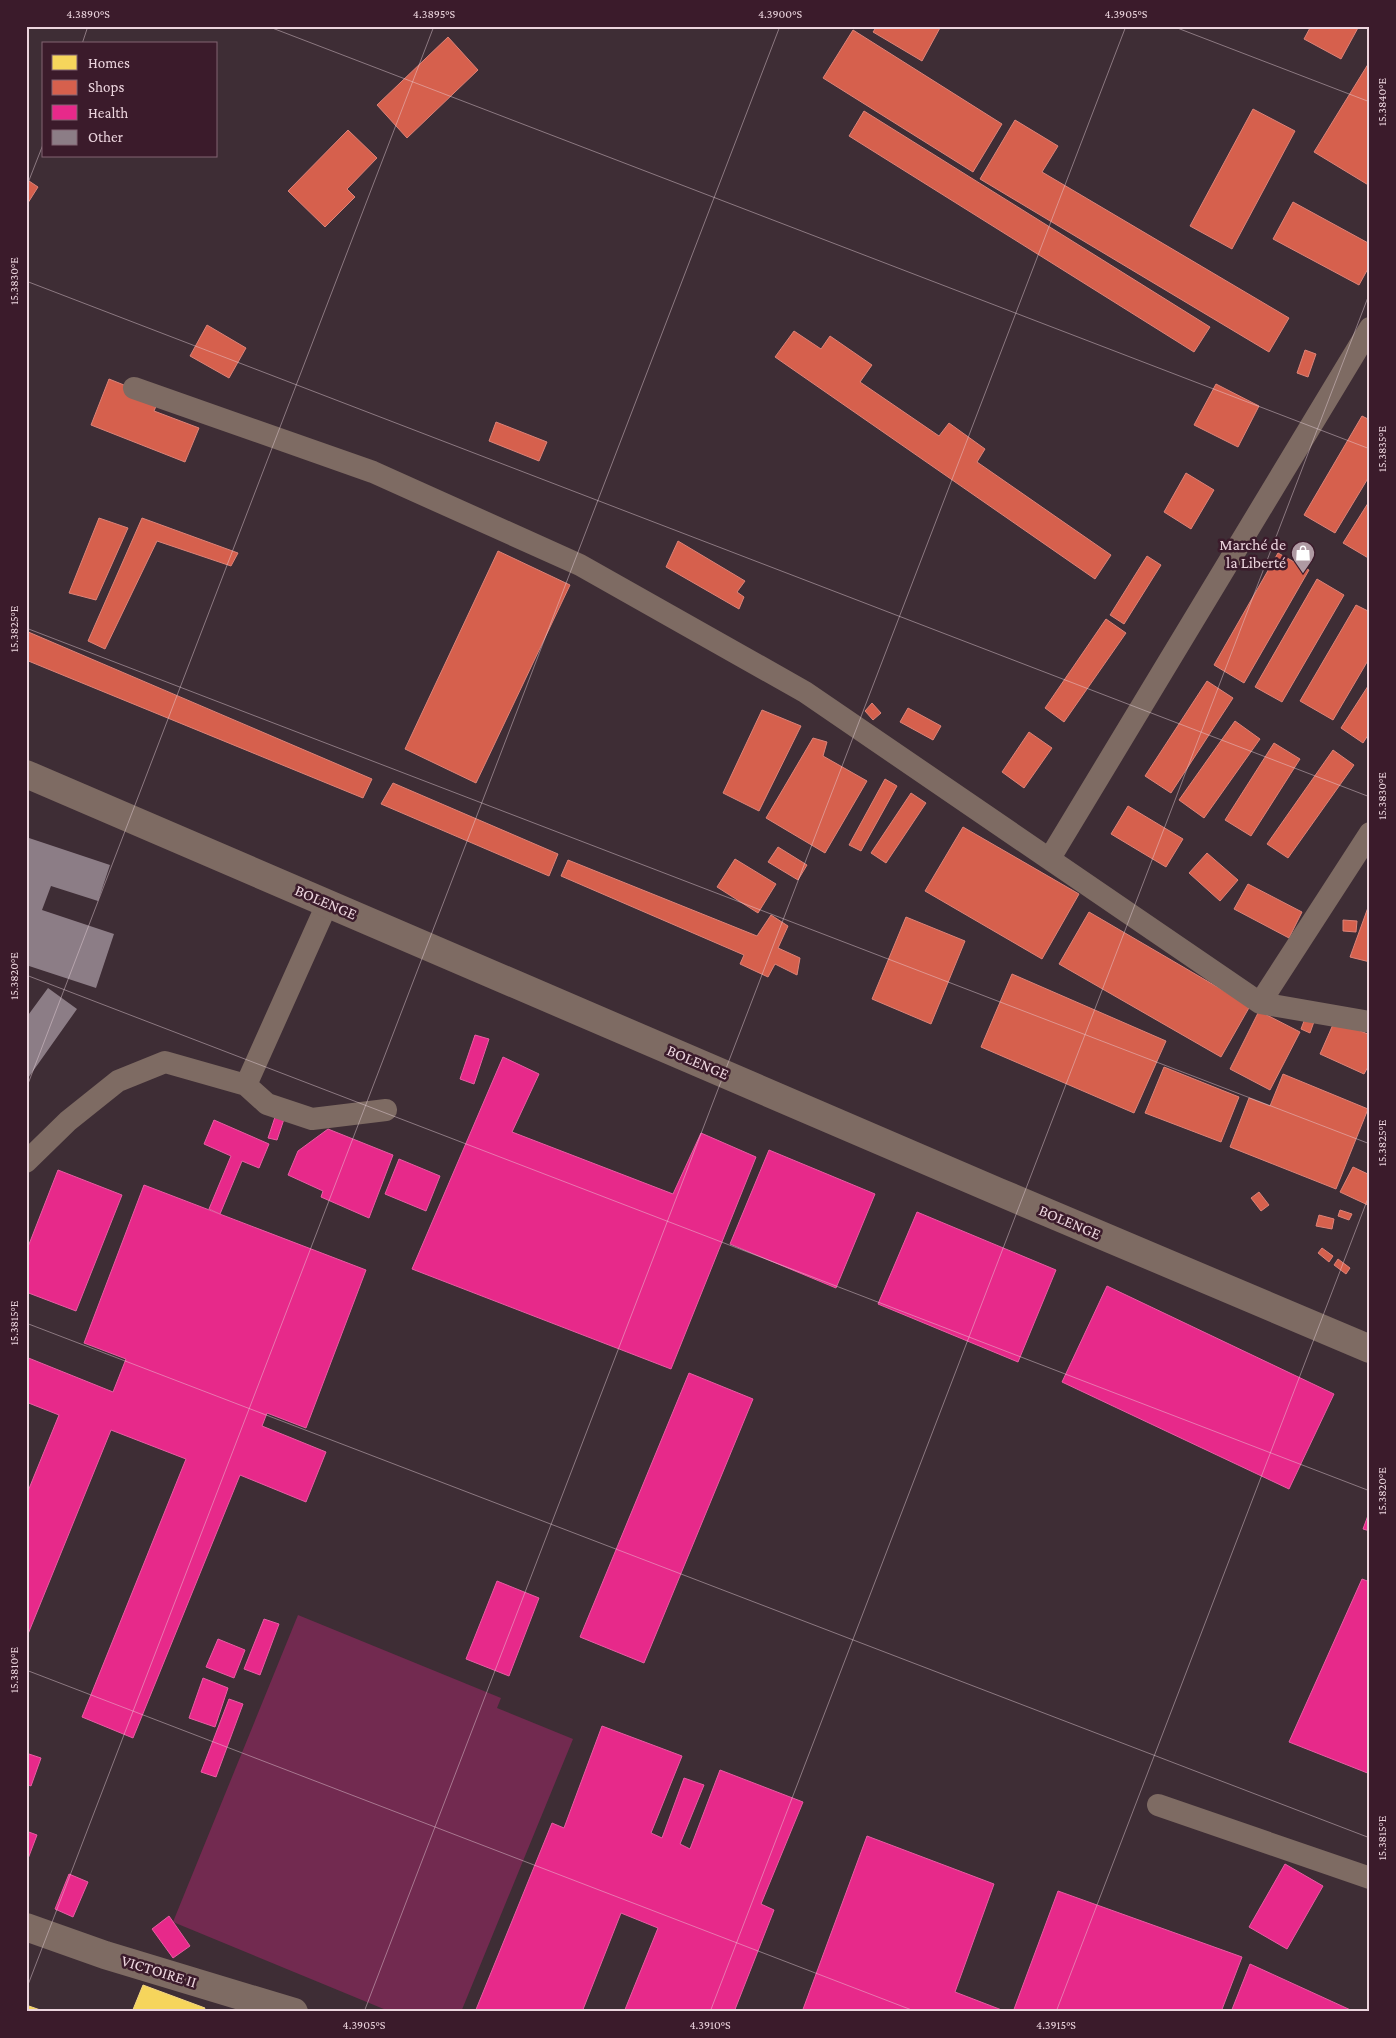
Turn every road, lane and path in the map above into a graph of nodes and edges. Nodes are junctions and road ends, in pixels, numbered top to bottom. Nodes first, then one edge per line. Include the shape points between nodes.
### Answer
1 (1370, 328) edge
2 (134, 388) dead end
3 (26, 774) edge
4 (1370, 833) edge
5 (1050, 858) junction
6 (328, 902) junction
7 (1260, 1003) junction
8 (1370, 1022) edge
9 (246, 1086) junction
10 (386, 1110) dead end
11 (26, 1162) edge
12 (1370, 1349) edge
13 (1158, 1805) dead end
14 (1370, 1878) edge
15 (26, 1928) edge
16 (294, 2012) edge

1 - 5 lane
2 - 5 lane via 373,472 580,564 806,692
3 - 6 street, BOLENGE
4 - 7 lane
5 - 7 lane
6 - 9 lane
6 - 12 street, BOLENGE
7 - 8 lane
9 - 10 lane via 267,1104 312,1119
9 - 11 lane via 165,1062 118,1081 68,1121
13 - 14 lane
15 - 16 street, VICTOIRE II

